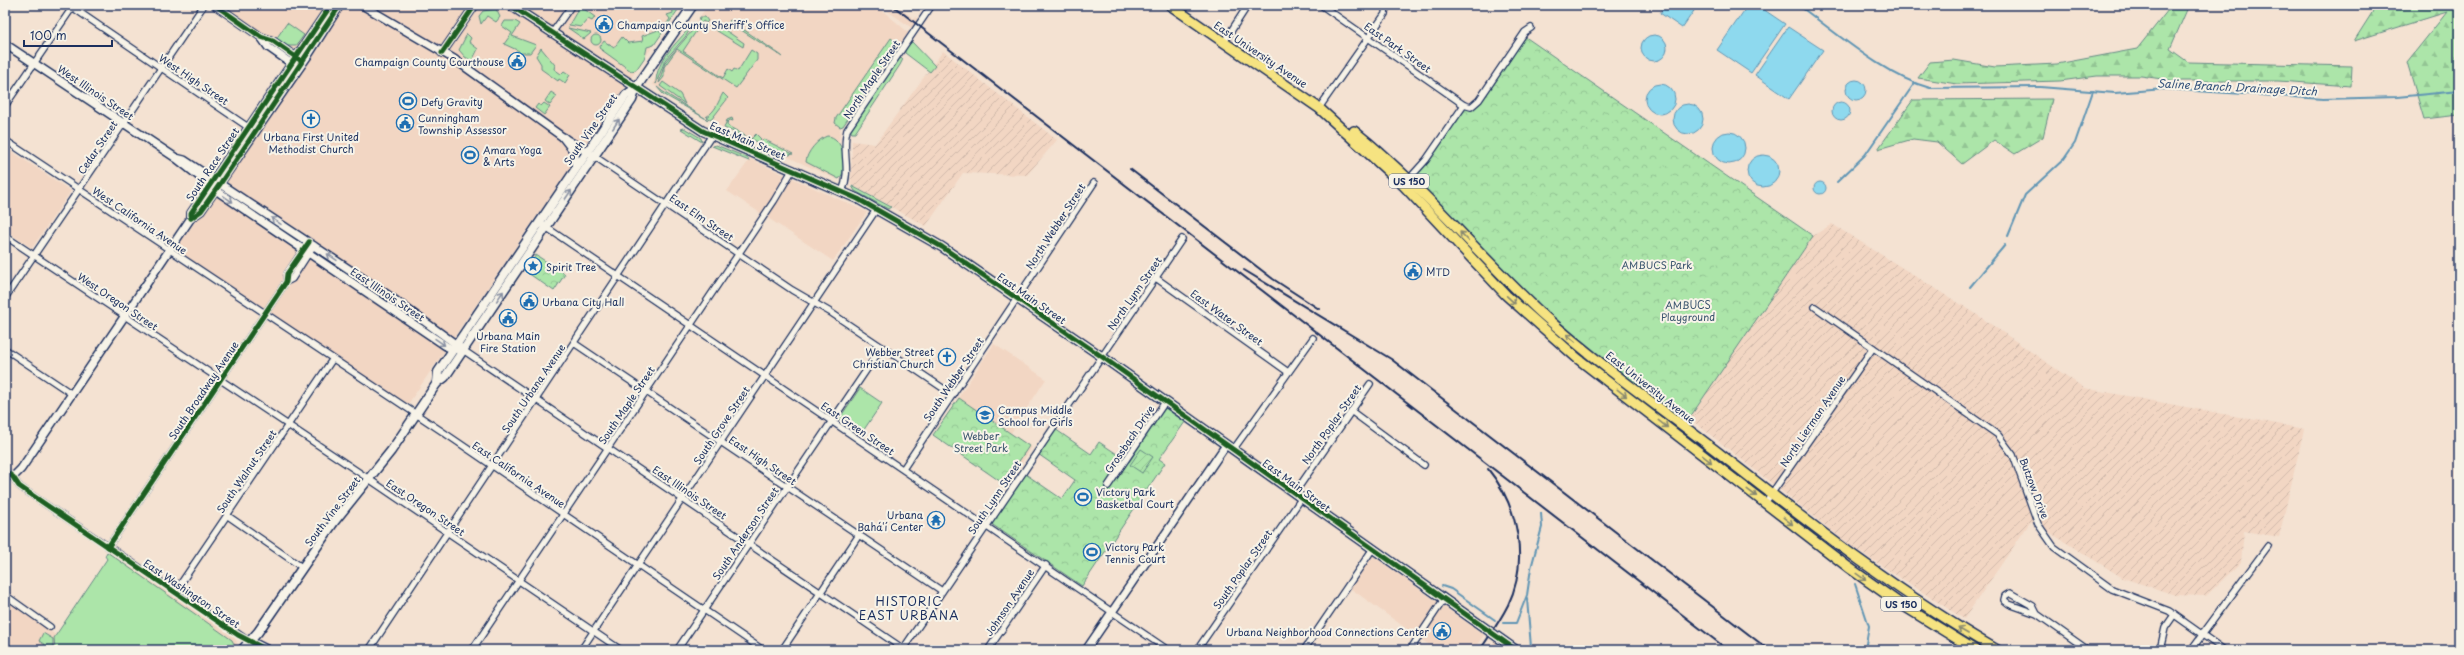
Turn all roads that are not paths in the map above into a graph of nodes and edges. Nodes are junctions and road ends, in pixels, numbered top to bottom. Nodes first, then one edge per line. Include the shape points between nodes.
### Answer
1 (204, 5) edge
2 (215, 5) edge
3 (331, 5) edge
4 (340, 5) edge
5 (362, 5) edge
6 (474, 5) edge
7 (510, 5) edge
8 (572, 5) edge
9 (693, 5) edge
10 (932, 5) edge
11 (1170, 5) edge
12 (1248, 5) edge
13 (1320, 5) edge
14 (1386, 5) edge
15 (72, 6) edge
16 (1531, 28) dead end
17 (552, 33) junction
18 (261, 37) junction
19 (1368, 38) junction
20 (1224, 42) junction
21 (5, 44) edge
22 (442, 53) junction
23 (296, 57) junction
24 (304, 62) junction
25 (35, 63) junction
26 (291, 64) junction
27 (162, 68) junction
28 (299, 69) junction
29 (636, 88) junction
30 (1464, 104) junction
31 (5, 106) edge
32 (1319, 108) junction
33 (124, 124) junction
34 (248, 127) junction
35 (712, 135) junction
36 (564, 138) junction
37 (5, 140) edge
38 (586, 150) junction
39 (594, 156) junction
40 (576, 166) junction
41 (793, 169) junction
42 (1405, 182) junction
43 (1094, 183) dead end
44 (214, 184) junction
45 (78, 190) junction
46 (842, 192) junction
47 (666, 205) junction
48 (876, 210) junction
49 (538, 222) junction
50 (546, 227) junction
51 (5, 236) edge
52 (1182, 239) dead end
53 (312, 243) junction
54 (170, 251) junction
55 (307, 251) junction
56 (738, 253) junction
57 (34, 255) junction
58 (514, 257) junction
59 (522, 262) junction
60 (618, 277) junction
61 (1156, 278) junction
62 (5, 298) edge
63 (1018, 299) junction
64 (814, 303) junction
65 (1815, 306) dead end
66 (480, 308) junction
67 (488, 313) junction
68 (264, 315) junction
69 (125, 316) junction
70 (429, 324) junction
71 (690, 326) junction
72 (425, 331) junction
73 (1313, 338) dead end
74 (574, 343) junction
75 (454, 346) junction
76 (882, 347) junction
77 (1873, 348) junction
78 (5, 349) edge
79 (463, 350) junction
80 (1101, 356) junction
81 (332, 360) junction
82 (1288, 372) junction
83 (765, 376) junction
84 (220, 381) junction
85 (437, 384) junction
86 (1370, 384) dead end
87 (646, 391) junction
88 (72, 394) junction
89 (953, 395) junction
90 (536, 400) junction
91 (1165, 402) junction
92 (1351, 411) junction
93 (416, 414) junction
94 (831, 421) junction
95 (288, 425) junction
96 (721, 442) junction
97 (1226, 445) junction
98 (607, 449) junction
99 (1233, 450) junction
100 (1424, 465) dead end
101 (491, 466) junction
102 (903, 469) junction
103 (5, 471) edge
104 (13, 477) junction
105 (369, 479) junction
106 (1108, 486) dead end
107 (787, 487) junction
108 (1772, 494) junction
109 (1297, 496) junction
110 (683, 499) junction
111 (1765, 503) junction
112 (564, 514) junction
113 (228, 516) junction
114 (986, 525) junction
115 (447, 532) junction
116 (859, 535) junction
117 (748, 544) junction
118 (2268, 546) dead end
119 (108, 547) junction
120 (1372, 550) junction
121 (638, 565) junction
122 (1046, 565) junction
123 (303, 568) junction
124 (519, 581) junction
125 (942, 591) junction
126 (175, 592) junction
127 (820, 593) junction
128 (5, 595) edge
129 (1444, 599) junction
130 (704, 609) junction
131 (1113, 612) junction
132 (2037, 614) junction
133 (2174, 615) junction
134 (50, 627) dead end
135 (593, 631) junction
136 (2203, 634) junction
137 (250, 641) junction
138 (904, 649) edge
139 (242, 650) edge
140 (267, 650) edge
141 (369, 650) edge
142 (472, 650) edge
143 (581, 650) edge
144 (621, 650) edge
145 (677, 650) edge
146 (763, 650) edge
147 (782, 650) edge
148 (988, 650) edge
149 (1086, 650) edge
150 (1168, 650) edge
151 (1197, 650) edge
152 (1304, 650) edge
153 (1410, 650) edge
154 (1516, 650) edge
155 (1975, 650) edge
156 (1997, 650) edge
157 (2088, 650) edge
158 (2160, 650) edge
159 (2191, 650) edge
160 (2224, 650) edge

1 - 27 street, Cedar Street
2 - 18 street
3 - 23 street, South Race Street
4 - 24 street, South Race Street
5 - 22 street, East Elm Street
6 - 22 street
7 - 17 main road, East Main Street
8 - 17 street
9 - 29 main road
10 - 46 street, North Maple Street via 847,130 845,145 848,170
11 - 20 main road, East University Avenue / US 150
12 - 20 street
13 - 19 street, East Park Street
14 - 19 street via 1385,14
15 - 25 street
15 - 27 street, West High Street
16 - 30 street via 1525,32 1479,100 1471,107
17 - 29 main road, East Main Street
18 - 23 street via 273,40
18 - 26 street via 268,47
19 - 30 street, East Park Street
19 - 32 street
20 - 32 main road, East University Avenue / US 150
21 - 25 street, West Illinois Street
22 - 36 street, East Elm Street
23 - 24 street
23 - 26 street, South Race Street
24 - 28 street, South Race Street
25 - 31 street
25 - 33 street, West Illinois Street
26 - 28 street
26 - 34 street, South Race Street
27 - 33 street, Cedar Street
27 - 34 street, West High Street
28 - 44 street, South Race Street
29 - 35 main road, East Main Street
29 - 38 main road, South Vine Street via 626,95
39 -> 29 main road, South Vine Street via 632,100
30 - 42 street via 1426,160
32 - 42 main road, East University Avenue / US 150
33 - 44 street, West Illinois Street via 176,158 184,160
33 - 45 street, Cedar Street
34 - 44 street, South Race Street
35 - 41 main road, East Main Street
35 - 47 street, South Urbana Avenue
36 - 38 street, East Elm Street
36 - 40 main road via 574,151
37 - 45 street, West California Avenue
38 - 39 street, East Elm Street
38 - 40 main road, South Vine Street
39 - 47 street, East Elm Street
50 -> 39 main road, South Vine Street
40 - 49 main road, South Vine Street
41 - 46 main road, East Main Street
41 - 56 street, South Maple Street
108 -> 42 main road, East University Avenue / US 150 via 1549,320
42 -> 111 main road, East University Avenue / US 150 via 1492,281 1553,338
43 - 63 street, North Webber Street
53 -> 44 street, West Illinois Street
44 - 54 street, South Race Street via 191,213 191,218
44 -> 55 street, West Illinois Street
45 - 54 street, West California Avenue
45 - 57 street, Cedar Street
46 - 48 main road, East Main Street
47 - 56 street, East Elm Street
47 - 60 street, South Urbana Avenue
48 - 63 main road, East Main Street via 942,247
48 - 64 street, South Grove Street
49 - 50 street, East Green Street
49 - 58 main road, South Vine Street
50 - 59 main road, South Vine Street
50 - 60 street, East Green Street
51 - 57 street, West Oregon Street
52 - 61 street, North Lynn Street
53 - 55 street, South Broadway Avenue
70 -> 53 street, East Illinois Street
54 - 68 street, West California Avenue
54 - 69 street, South Race Street
55 - 68 street, South Broadway Avenue via 287,274 286,282
55 - 72 street, East Illinois Street
56 - 64 street, East Elm Street
56 - 71 street, South Maple Street
57 - 62 street, Cedar Street
57 - 69 street, West Oregon Street
58 - 59 main road
58 - 66 main road, South Vine Street
67 -> 59 main road, South Vine Street
60 - 71 street, East Green Street
60 - 74 street, South Urbana Avenue
61 - 80 street, North Lynn Street
61 - 82 street, East Water Street
63 - 80 main road, East Main Street
63 - 89 street, South Webber Street
64 - 76 street, East Elm Street
64 - 83 street, South Grove Street
65 - 77 street, Butzow Drive
66 - 67 main road
66 - 75 main road, South Vine Street
67 - 79 main road, South Vine Street
68 - 81 street, East California Avenue
68 - 84 street, South Broadway Avenue
69 - 84 street, West Oregon Street
69 - 88 street, South Race Street
70 - 72 street
70 - 75 street, East Illinois Street
71 - 83 street, East Green Street
71 - 87 street, South Maple Street
72 -> 75 street, East Illinois Street
73 - 82 street
74 - 87 street, East High Street
74 - 90 street, South Urbana Avenue
75 - 79 street, East Illinois Street
75 - 85 main road, South Vine Street via 438,372
76 - 89 street, East Elm Street
76 - 94 street, South Anderson Street
77 - 108 street, North Lierman Avenue
77 - 133 street, Butzow Drive via 1998,435 2013,455 2038,524 2054,548 2112,589
78 - 88 street
79 - 85 main road, South Vine Street via 445,377
79 - 90 street, East Illinois Street
80 - 91 main road, East Main Street
80 - 114 street, South Lynn Street
81 - 93 street, East California Avenue
81 - 95 street, South Walnut Street
82 - 99 street
83 - 94 street, East Green Street
83 - 96 street, South Grove Street
84 - 95 street, East Oregon Street
84 - 119 street, South Broadway Avenue
85 - 93 main road, South Vine Street
86 - 92 street, North Poplar Street
87 - 96 street, East High Street
87 - 98 street, South Maple Street
88 - 104 street, South Race Street
89 - 102 street, South Webber Street
90 - 98 street, East Illinois Street
90 - 101 street, South Urbana Avenue
91 - 97 main road, East Main Street
91 - 106 street, Grossbach Drive
92 - 100 street
92 - 109 street, North Poplar Street
93 - 101 street, East California Avenue
93 - 105 main road, South Vine Street
94 - 102 street, East Green Street
94 - 107 street, South Anderson Street
95 - 105 street, East Oregon Street
95 - 113 street, South Walnut Street
96 - 107 street, East High Street
96 - 110 street, South Grove Street
97 - 99 main road, East Main Street
97 - 131 street
98 - 110 street, East Illinois Street
98 - 112 street, South Maple Street
99 - 109 main road, East Main Street
101 - 112 street, East California Avenue
101 - 115 street, South Urbana Avenue
102 - 114 street, East Green Street
103 - 104 street, East Washington Street
104 - 119 street, East Washington Street via 19,486
105 - 115 street, East Oregon Street
105 - 123 main road, South Vine Street via 349,501
107 - 116 street, East High Street
107 - 117 street, South Anderson Street
108 - 111 street, North Lierman Avenue
156 -> 108 main road, East University Avenue / US 150 via 1900,590
109 - 120 main road, East Main Street
109 - 151 street, South Poplar Street
110 - 117 street, East Illinois Street
110 - 121 street, South Grove Street
111 -> 155 main road, East University Avenue / US 150 via 1870,583
112 - 121 street, East California Avenue
112 - 124 street, South Maple Street
113 - 123 street
113 - 126 street, South Walnut Street
114 - 122 street, East Green Street
114 - 125 street, South Lynn Street
115 - 124 street, East Oregon Street
115 - 141 street, South Urbana Avenue
116 - 125 street, East High Street
116 - 127 street
117 - 127 street, East Illinois Street
117 - 130 street, South Anderson Street
118 - 136 street
119 - 126 street, East Washington Street
120 - 129 main road, East Main Street
120 - 152 street
121 - 130 street, East California Avenue
121 - 135 street, South Grove Street
122 - 131 street, East Green Street
122 - 148 street, Johnson Avenue
123 - 137 main road, South Vine Street
124 - 135 street, East Oregon Street
124 - 142 street, South Maple Street
125 - 138 street, South Lynn Street
126 - 137 street, East Washington Street
127 - 138 street, East Illinois Street
127 - 147 street
128 - 134 street
129 - 153 street
129 - 154 main road, East Main Street
130 - 145 street, South Anderson Street
130 - 146 street, East California Avenue
131 - 149 street
131 - 150 street, East Green Street
132 - 132 street via 2009,604 2004,600 2005,596 2010,593 2034,606
132 - 157 street
133 - 136 street, Butzow Drive
133 - 158 street via 2165,628
135 - 143 street, South Grove Street
135 - 144 street, East Oregon Street
136 - 159 street
136 - 160 street, Butzow Drive
137 - 139 main road, South Vine Street
137 - 140 main road, East Washington Street

